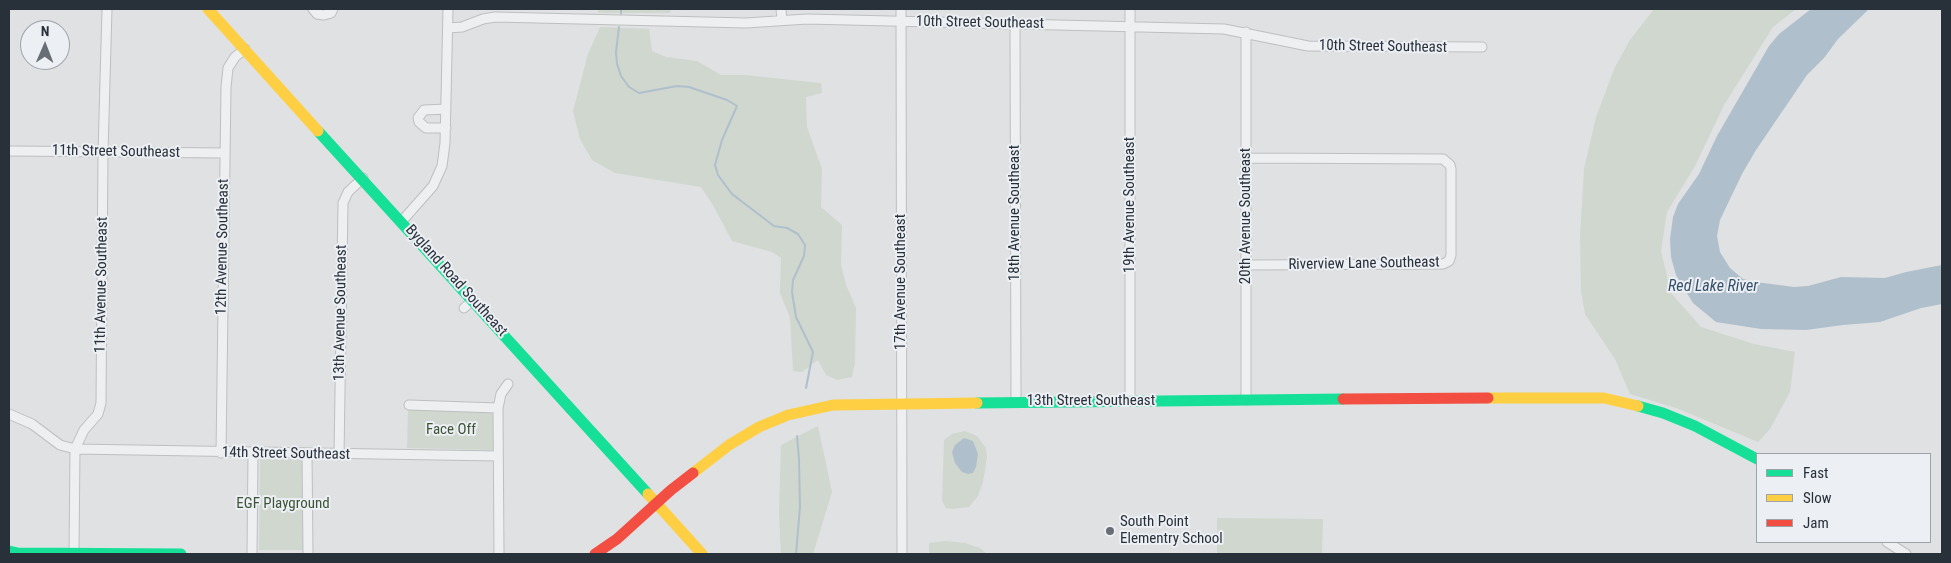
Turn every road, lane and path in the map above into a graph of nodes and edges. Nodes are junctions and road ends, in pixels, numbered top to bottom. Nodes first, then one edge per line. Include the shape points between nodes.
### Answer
1 (107, 9) edge
2 (208, 9) edge
3 (313, 9) edge
4 (333, 9) edge
5 (448, 9) edge
6 (781, 9) edge
7 (900, 9) edge
8 (1130, 9) edge
9 (782, 20) junction
10 (901, 22) junction
11 (1015, 24) junction
12 (1130, 26) junction
13 (448, 28) junction
14 (1246, 32) junction
15 (1482, 47) dead end
16 (245, 49) junction
17 (446, 109) junction
18 (446, 128) junction
19 (9, 151) edge
20 (103, 153) junction
21 (224, 154) junction
22 (1247, 158) junction
23 (363, 178) junction
24 (402, 221) junction
25 (1246, 265) junction
26 (508, 384) dead end
27 (1246, 400) junction
28 (1130, 401) junction
29 (1016, 402) junction
30 (902, 403) junction
31 (409, 405) dead end
32 (498, 408) junction
33 (9, 414) edge
34 (75, 449) junction
35 (221, 453) junction
36 (253, 454) junction
37 (307, 454) junction
38 (339, 455) junction
39 (498, 456) junction
40 (1756, 458) edge
41 (656, 503) junction
42 (1889, 543) edge
43 (15, 553) edge
44 (74, 554) edge
45 (181, 554) edge
46 (252, 554) edge
47 (308, 554) edge
48 (499, 554) edge
49 (595, 554) edge
50 (702, 554) edge
51 (902, 554) edge
52 (1906, 554) edge

1 - 20 street, 11th Avenue Southeast
2 - 16 street, Bygland Road Southeast
3 - 4 street via 324,16
5 - 13 street
6 - 9 street
7 - 10 street, 17th Avenue Southeast
8 - 12 street, 19th Avenue Southeast
9 - 10 street, 10th Street Southeast
9 - 13 street, 10th Street Southeast via 746,23 495,17
10 - 11 street, 10th Street Southeast
10 - 30 street, 17th Avenue Southeast
11 - 12 street, 10th Street Southeast
11 - 29 street, 18th Avenue Southeast
12 - 14 street, 10th Street Southeast
12 - 28 street, 19th Avenue Southeast
13 - 17 street
14 - 15 street, 10th Street Southeast via 1308,46
14 - 22 street, 20th Avenue Southeast
16 - 21 street, 12th Avenue Southeast via 228,68
16 - 23 street, Bygland Road Southeast
17 - 18 street
17 - 18 street via 424,110 418,118 426,128
18 - 24 street via 439,175
19 - 20 street, 11th Street Southeast
20 - 21 street, 11th Street Southeast
20 - 34 street, 11th Avenue Southeast via 101,403 98,414 84,430
21 - 35 street, 12th Avenue Southeast
22 - 25 street, 20th Avenue Southeast
22 - 25 street, Riverview Lane Southeast via 1444,159 1451,169 1451,255 1443,264
23 - 24 street, Bygland Road Southeast
23 - 38 street, 13th Avenue Southeast via 348,192 343,203
24 - 41 street, Bygland Road Southeast via 469,304
25 - 27 street, 20th Avenue Southeast
26 - 32 street via 501,394
27 - 28 street, 13th Street Southeast
27 - 40 street, 13th Street Southeast via 1604,398 1642,406 1695,426
28 - 29 street, 13th Street Southeast
29 - 30 street, 13th Street Southeast
30 - 41 street, 13th Street Southeast via 833,405 774,421 713,455
30 - 51 street, 17th Avenue Southeast
31 - 32 street
32 - 39 street
33 - 34 street via 32,424 60,445
34 - 35 street, 14th Street Southeast
34 - 44 street, 11th Avenue Southeast
35 - 36 street, 14th Street Southeast
36 - 37 street, 14th Street Southeast
36 - 46 street
37 - 38 street, 14th Street Southeast
37 - 47 street
38 - 39 street, 14th Street Southeast
39 - 48 street
41 - 49 street, 13th Street Southeast via 617,539
41 - 50 street, Bygland Road Southeast
42 - 52 street
43 - 44 street
44 - 45 street

